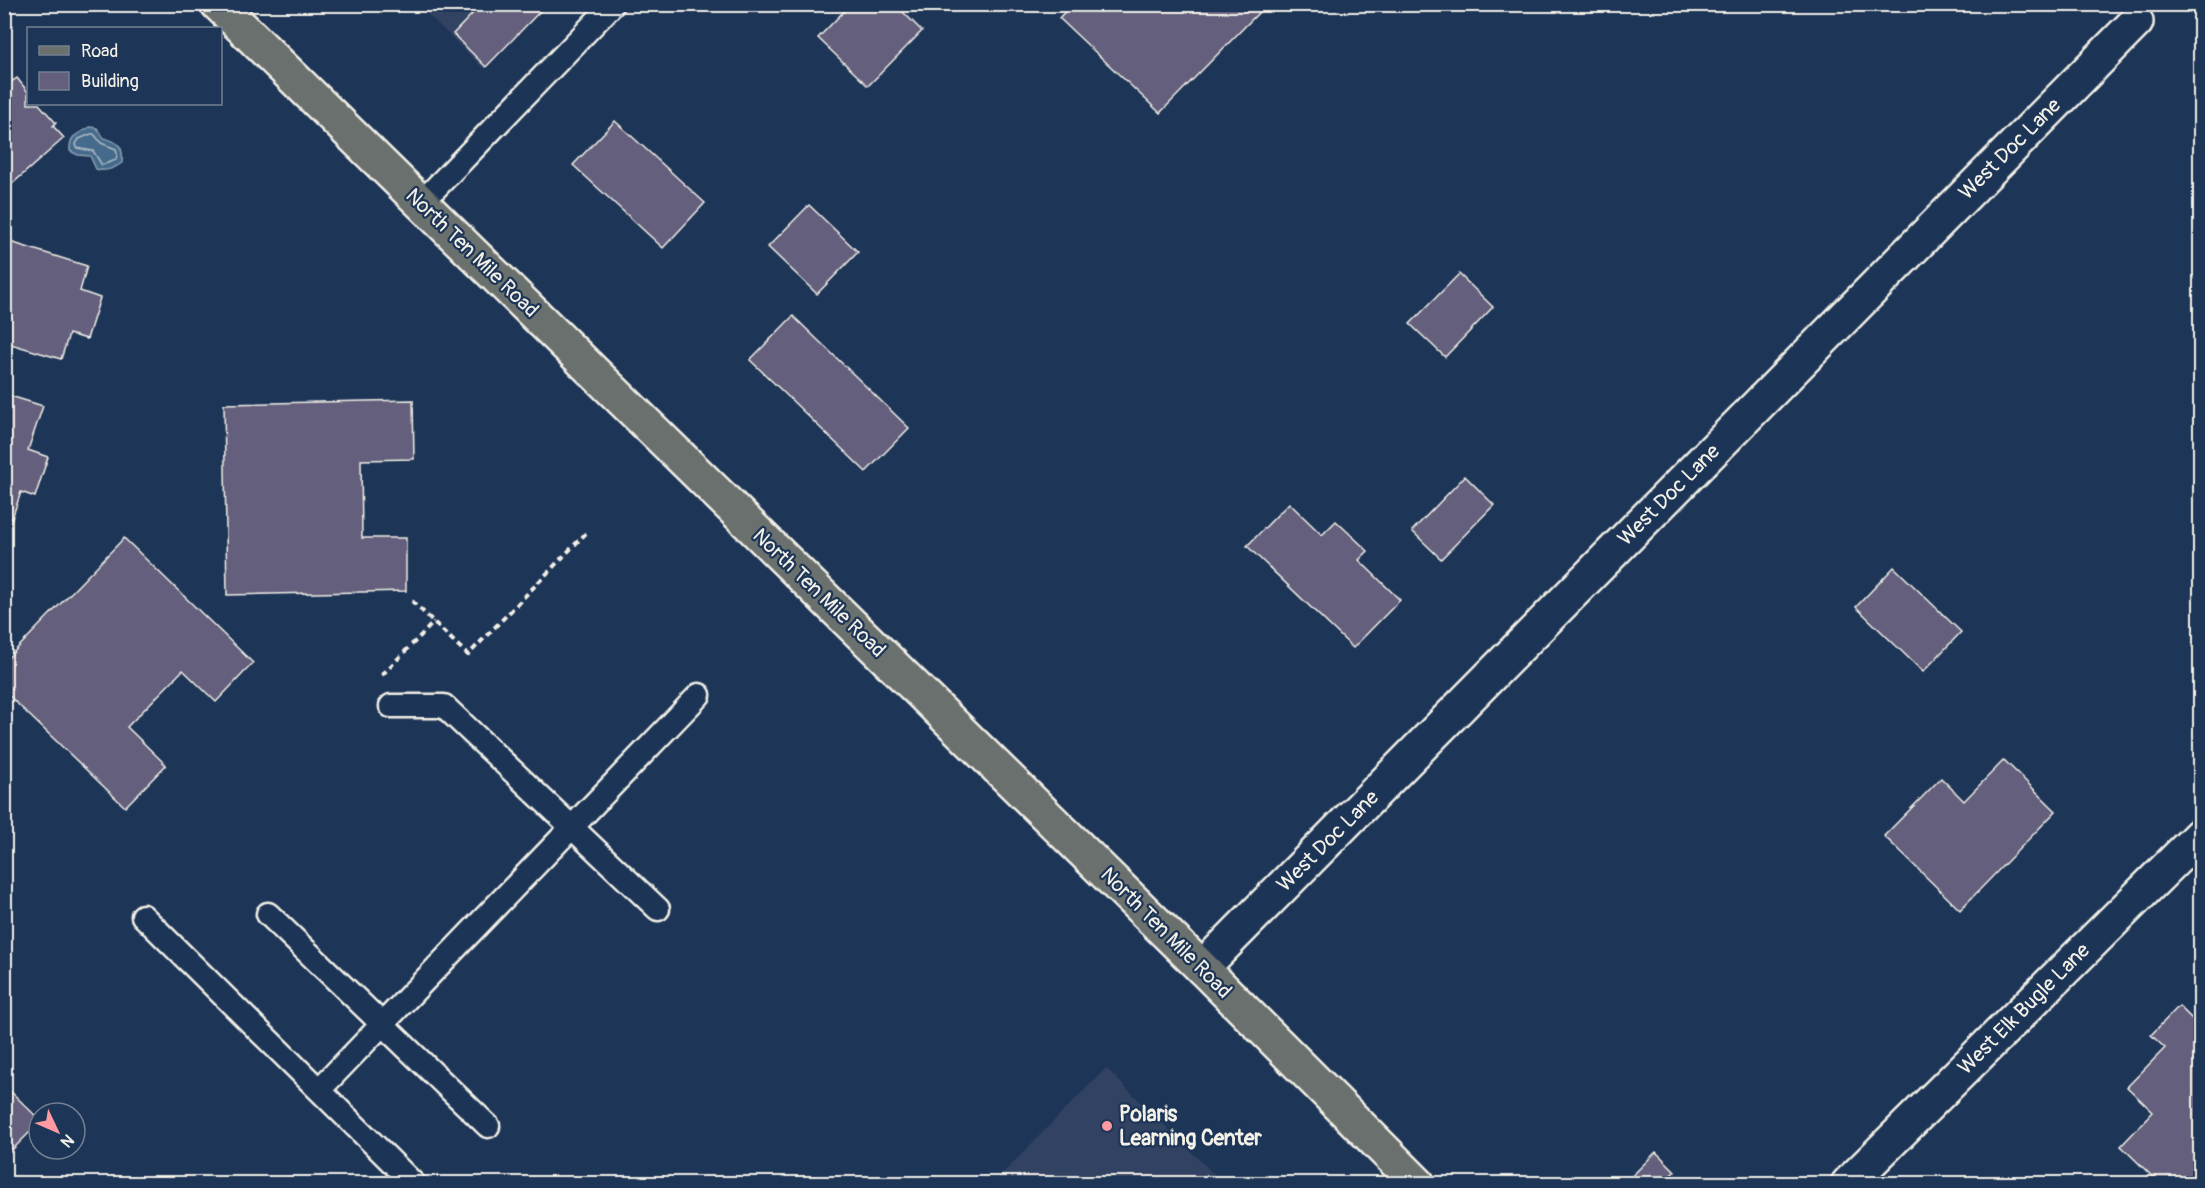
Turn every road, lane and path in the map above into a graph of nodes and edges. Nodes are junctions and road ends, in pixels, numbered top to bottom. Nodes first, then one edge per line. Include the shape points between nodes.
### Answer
1 (218, 4) edge
2 (613, 4) edge
3 (2136, 22) dead end
4 (421, 203) junction
5 (588, 531) dead end
6 (412, 602) dead end
7 (434, 622) junction
8 (379, 678) dead end
9 (699, 695) dead end
10 (391, 706) dead end
11 (572, 827) junction
12 (2200, 835) edge
13 (658, 909) dead end
14 (268, 914) dead end
15 (143, 916) dead end
16 (1202, 968) junction
17 (382, 1024) junction
18 (319, 1090) junction
19 (488, 1126) dead end
20 (414, 1184) edge
21 (1418, 1184) edge
22 (1848, 1184) edge

1 - 4 main road, North Ten Mile Road
2 - 4 lane
3 - 16 street, West Doc Lane
4 - 16 main road, North Ten Mile Road
5 - 7 path via 468,655
6 - 7 path
7 - 8 path
9 - 11 lane
10 - 11 lane via 444,706
11 - 13 lane
11 - 17 lane
12 - 22 street, West Elk Bugle Lane
14 - 17 lane
15 - 18 lane
16 - 21 main road, North Ten Mile Road
17 - 18 lane
17 - 19 lane
18 - 20 lane

